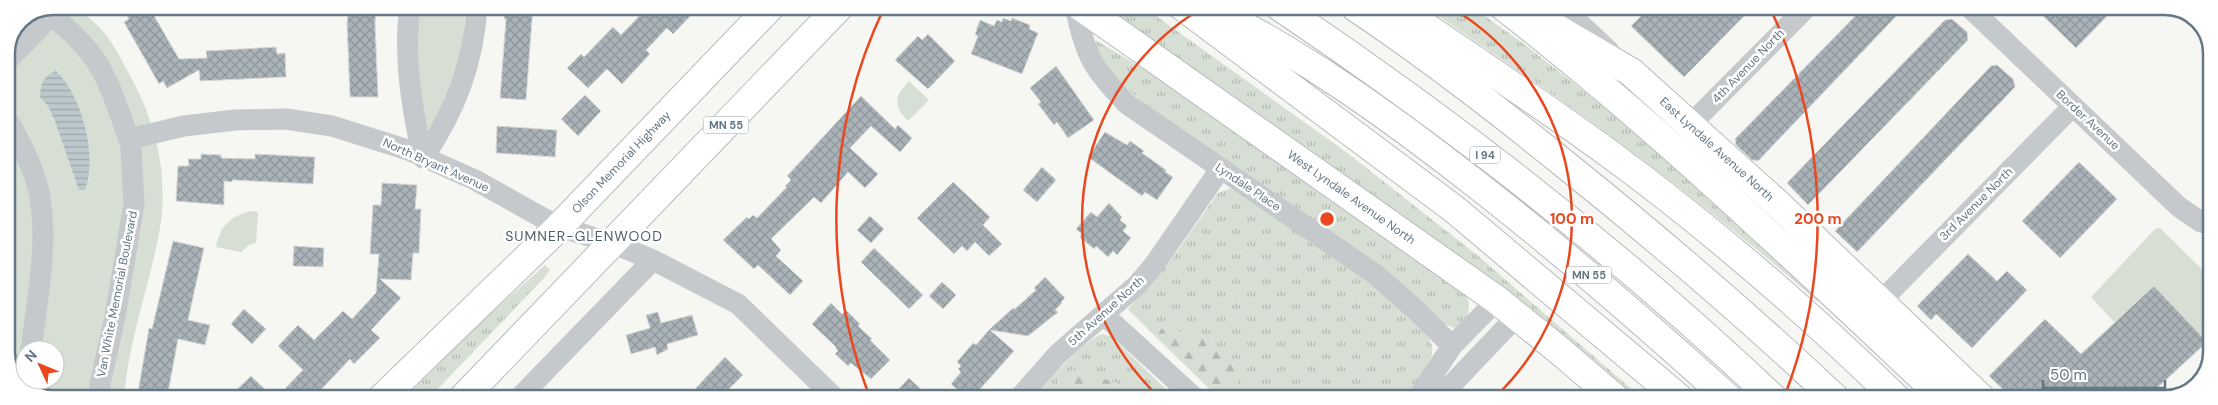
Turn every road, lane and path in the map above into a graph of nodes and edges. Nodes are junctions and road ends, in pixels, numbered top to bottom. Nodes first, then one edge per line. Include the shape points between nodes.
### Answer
1 (56, 15) edge
2 (410, 15) edge
3 (477, 15) edge
4 (762, 15) edge
5 (832, 15) edge
6 (1077, 15) edge
7 (1093, 15) edge
8 (1194, 15) edge
9 (1222, 15) edge
10 (1293, 15) edge
11 (1368, 15) edge
12 (1409, 15) edge
13 (1515, 15) edge
14 (1535, 15) edge
15 (1571, 15) edge
16 (1799, 15) edge
17 (1977, 15) edge
18 (48, 16) edge
19 (15, 52) edge
20 (1631, 72) junction
21 (2072, 106) junction
22 (1689, 126) junction
23 (15, 132) edge
24 (129, 139) junction
25 (424, 158) junction
26 (1221, 168) junction
27 (2203, 222) edge
28 (558, 227) junction
29 (612, 243) junction
30 (653, 260) junction
31 (1880, 302) junction
32 (1507, 308) junction
33 (1104, 315) junction
34 (32, 340) edge
35 (1452, 346) junction
36 (100, 390) edge
37 (390, 390) edge
38 (471, 390) edge
39 (527, 390) edge
40 (827, 390) edge
41 (1025, 390) edge
42 (1187, 390) edge
43 (1423, 390) edge
44 (1445, 390) edge
45 (1605, 390) edge
46 (1670, 390) edge
47 (1719, 390) edge
48 (1764, 390) edge
49 (1826, 390) edge
50 (1887, 390) edge
51 (1935, 390) edge
52 (1973, 390) edge

1 - 24 street, Van White Memorial Boulevard via 94,58
2 - 25 street via 409,68
3 - 25 street via 476,33 462,88 444,128
4 - 28 main road, Olson Memorial Highway
5 - 29 main road, MN 55
6 - 26 street, Lyndale Place via 1088,57 1109,85 1127,104
7 - 32 main road, West Lyndale Avenue North
8 - 46 main road via 1447,204
9 - 47 main road, MN 55 via 1330,78 1444,159 1604,288
10 - 48 main road, I 94 via 1452,129 1574,225 1681,314
11 - 49 main road via 1447,72 1634,220
12 - 50 main road via 1611,155 1766,278
13 - 51 main road via 1636,113
14 - 20 main road, East Lyndale Avenue North
15 - 20 street
16 - 22 street, 4th Avenue North
17 - 21 street, Border Avenue
18 - 19 street
20 - 22 main road, East Lyndale Avenue North
21 - 27 street, Border Avenue via 2179,207
21 - 31 street, 3rd Avenue North
22 - 31 main road, East Lyndale Avenue North
23 - 34 street via 40,197 42,257
24 - 25 street, North Bryant Avenue via 184,126 286,119 332,126 383,141
24 - 36 street, Van White Memorial Boulevard via 134,204
25 - 28 street, North Bryant Avenue via 475,180
26 - 33 street, 5th Avenue North via 1154,265
26 - 35 street, Lyndale Place via 1375,274
28 - 29 street, North Bryant Avenue
28 - 37 main road, Olson Memorial Highway
29 - 30 street, North Bryant Avenue
29 - 38 main road, MN 55
30 - 39 street
30 - 40 street, North Bryant Avenue via 738,304
31 - 52 main road, East Lyndale Avenue North
32 - 35 street
32 - 44 street
32 - 45 main road, West Lyndale Avenue North
33 - 41 street, 5th Avenue North via 1058,354
33 - 42 street
35 - 43 street

